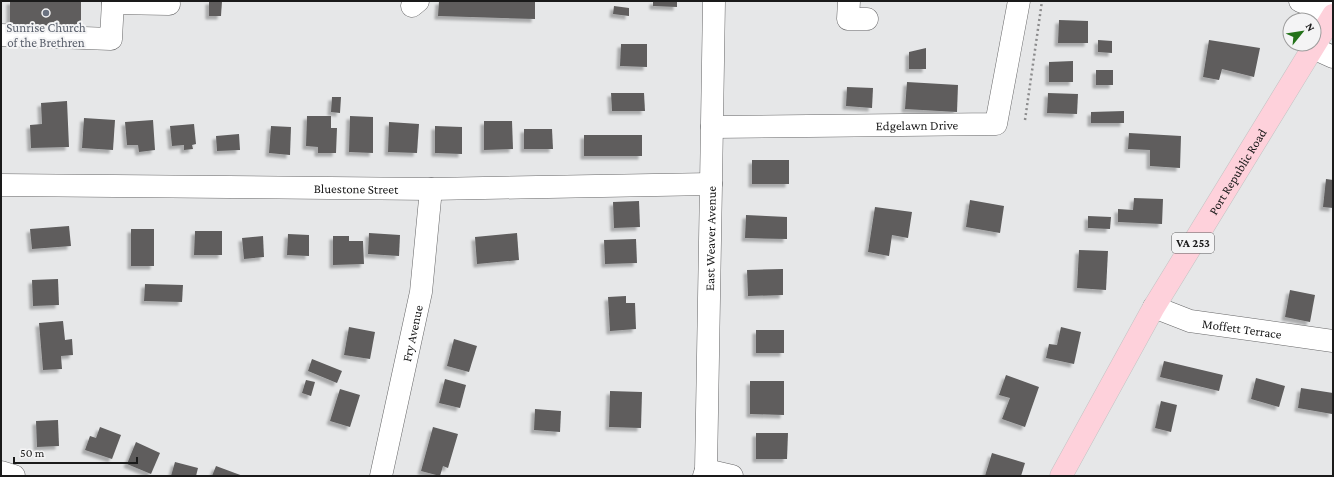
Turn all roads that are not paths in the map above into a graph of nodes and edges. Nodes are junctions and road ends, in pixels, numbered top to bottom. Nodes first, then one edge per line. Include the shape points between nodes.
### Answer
1 (714, 1) edge
2 (849, 1) edge
3 (1019, 1) edge
4 (1300, 1) edge
5 (113, 2) edge
6 (169, 4) dead end
7 (1333, 15) edge
8 (868, 19) dead end
9 (1322, 33) edge
10 (1, 35) edge
11 (1311, 52) edge
12 (1322, 52) edge
13 (1333, 57) edge
14 (712, 127) junction
15 (711, 184) junction
16 (1, 185) edge
17 (431, 189) junction
18 (1154, 307) junction
19 (1333, 341) edge
20 (1, 472) edge
21 (705, 473) edge
22 (14, 476) edge
23 (381, 476) edge
24 (732, 476) edge
25 (1061, 476) edge

1 - 14 street, East Weaver Avenue
2 - 8 street via 848,19
3 - 14 street, Edgelawn Drive via 996,124
4 - 7 street
5 - 6 street
5 - 10 street via 111,38
7 - 9 main road, Port Republic Road / VA 253
11 - 18 main road, Port Republic Road / VA 253
12 - 13 street
14 - 15 street, East Weaver Avenue
15 - 17 street, Bluestone Street
15 - 21 street, East Weaver Avenue
16 - 17 street, Bluestone Street
17 - 23 street, Fry Avenue via 421,292
18 - 19 street, Moffett Terrace via 1190,321
18 - 25 main road, Port Republic Road / VA 253
20 - 22 street
21 - 24 street

